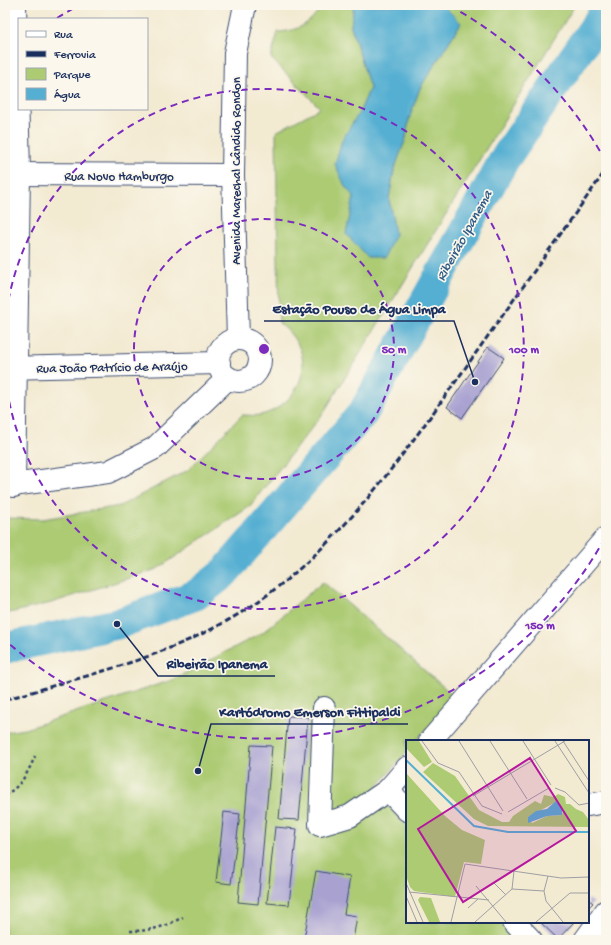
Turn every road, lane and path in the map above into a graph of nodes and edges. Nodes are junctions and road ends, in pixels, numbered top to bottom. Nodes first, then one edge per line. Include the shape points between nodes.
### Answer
1 (15, 5) edge
2 (246, 5) edge
3 (12, 174) edge
4 (233, 175) junction
5 (238, 338) junction
6 (11, 368) edge
7 (223, 371) junction
8 (10, 486) edge
9 (606, 538) edge
10 (324, 708) dead end
11 (431, 740) edge
12 (35, 756) dead end
13 (406, 769) edge
14 (388, 790) junction
15 (5, 795) edge
16 (606, 802) edge
17 (589, 805) edge
18 (406, 809) edge
19 (606, 911) edge
20 (183, 916) dead end
21 (515, 923) edge
22 (130, 932) dead end
23 (531, 940) edge
24 (585, 940) edge

1 - 3 street
2 - 4 street, Avenida Marechal Cândido Rondon via 235,53
3 - 4 street, Rua Novo Hamburgo
3 - 6 street
4 - 5 street, Avenida Marechal Cândido Rondon
5 - 7 street via 221,349
5 - 7 street via 252,342 260,354 258,368 249,379 242,381
6 - 7 street, Rua João Patrício de Araújo
6 - 8 street
7 - 8 street via 155,448 108,472
9 - 11 street
10 - 14 street via 320,825 350,816
12 - 15 path via 28,774 15,789
13 - 14 street
14 - 18 street
16 - 17 street
19 - 24 street
20 - 22 path via 167,926 149,931
21 - 23 street

